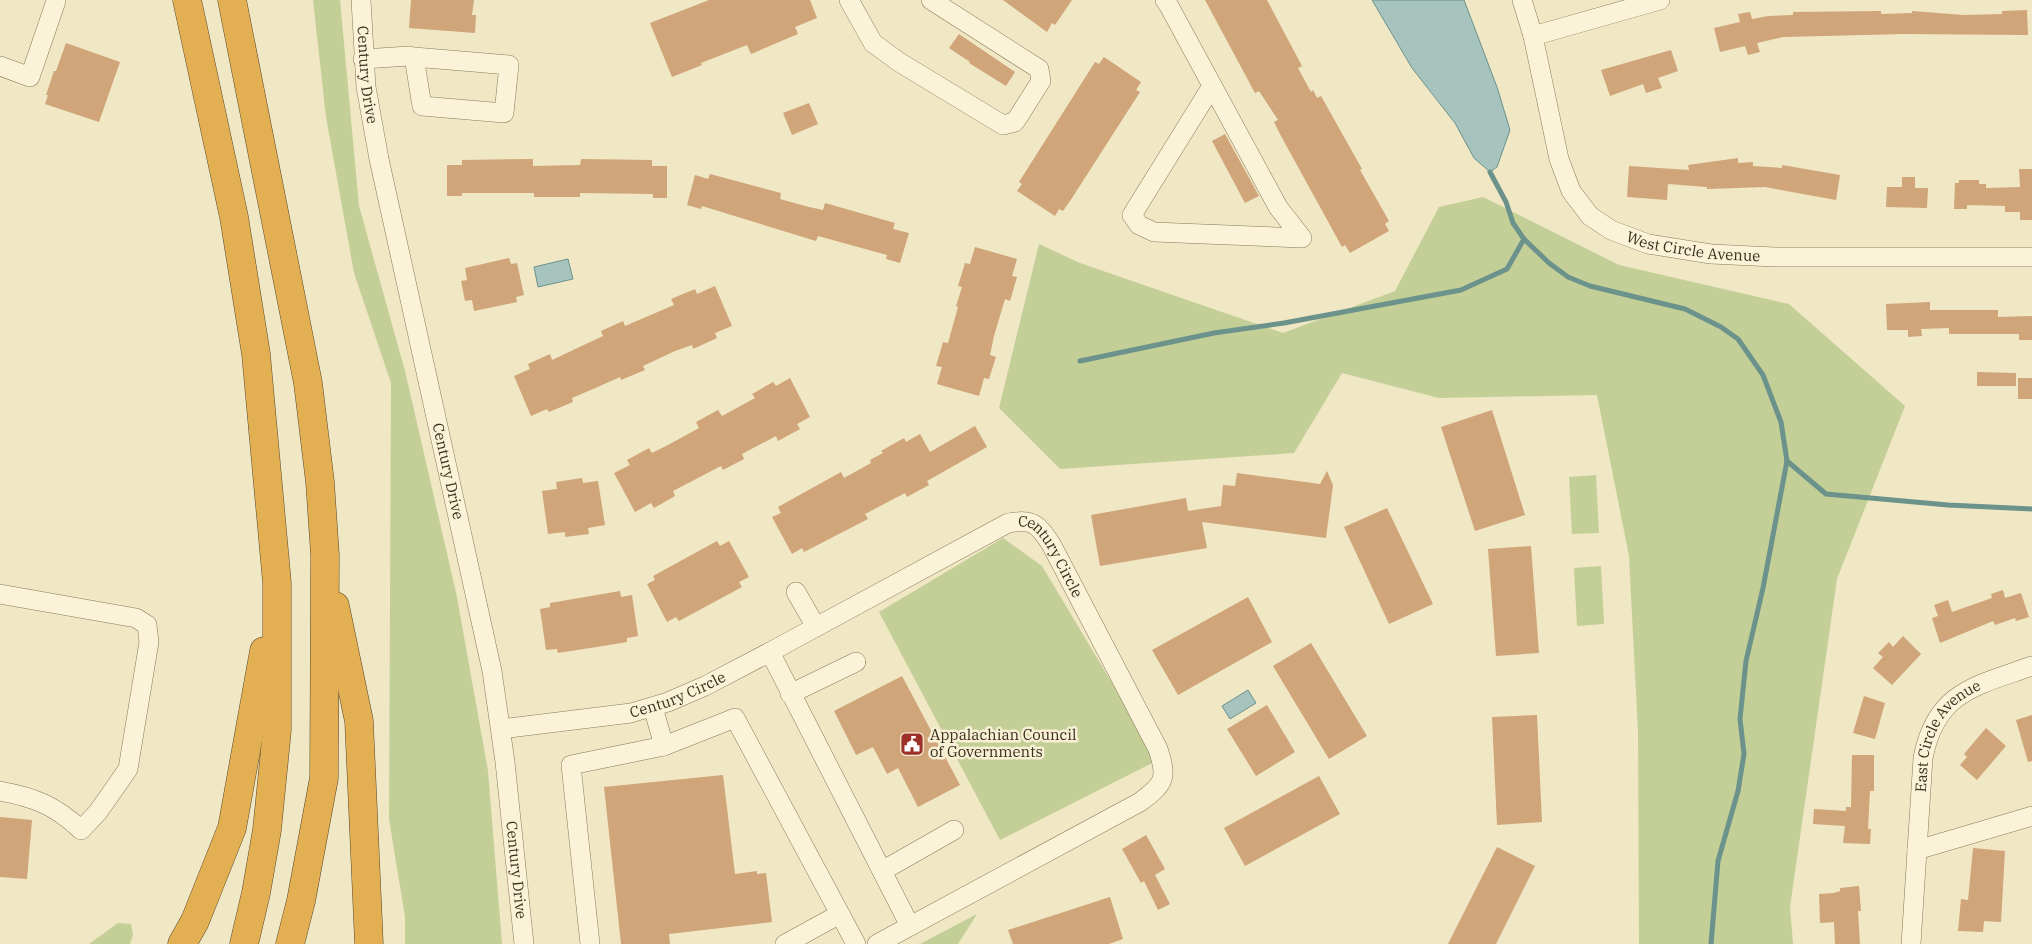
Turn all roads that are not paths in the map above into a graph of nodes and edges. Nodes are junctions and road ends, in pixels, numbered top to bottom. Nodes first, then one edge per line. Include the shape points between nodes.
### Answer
1 (187, 0) edge
2 (232, 0) edge
3 (361, 0) edge
4 (849, 0) edge
5 (931, 0) edge
6 (1165, 0) edge
7 (1522, 0) edge
8 (1660, 0) edge
9 (56, 1) edge
10 (1533, 36) junction
11 (414, 57) junction
12 (363, 59) junction
13 (0, 66) edge
14 (1212, 86) junction
15 (2032, 257) edge
16 (325, 555) junction
17 (276, 583) junction
18 (796, 592) dead end
19 (0, 594) edge
20 (816, 627) junction
21 (770, 652) junction
22 (856, 662) dead end
23 (2032, 666) edge
24 (790, 694) junction
25 (653, 707) junction
26 (501, 729) junction
27 (664, 746) junction
28 (0, 791) edge
29 (2032, 816) edge
30 (954, 830) dead end
31 (1917, 850) junction
32 (882, 871) junction
33 (840, 914) junction
34 (910, 926) junction
35 (182, 944) edge
36 (244, 944) edge
37 (290, 944) edge
38 (369, 944) edge
39 (524, 944) edge
40 (590, 944) edge
41 (785, 944) edge
42 (856, 944) edge
43 (877, 944) edge
44 (1911, 944) edge

1 - 17 highway via 234,217 256,354
2 - 16 highway via 308,383
3 - 12 street, Century Drive
4 - 5 street via 873,43 899,62 1003,125 1016,122 1041,81 1039,69
6 - 14 street
7 - 10 street, West Circle Avenue
8 - 10 street
9 - 13 street via 30,77
10 - 15 street, West Circle Avenue via 1559,158 1571,191 1590,216 1611,230 1648,244 1711,254
11 - 11 street via 509,65 504,113 422,106
11 - 12 street
12 - 26 street, Century Drive via 379,159 492,671
14 - 14 street via 1278,206 1302,238 1154,232 1139,225 1132,215
16 - 37 highway via 324,778
16 - 38 highway via 359,721
17 - 35 highway via 232,828 195,921
17 - 36 highway via 277,730 267,830
18 - 20 street
19 - 28 street via 136,618 147,625 149,642 128,769 98,812 80,830 42,801
20 - 21 street, Century Circle
20 - 34 street, Century Circle via 1008,523 1032,522 1051,544 1164,766 1164,779 1140,802
21 - 24 street
21 - 25 street, Century Circle via 705,686
22 - 24 street
23 - 31 street, East Circle Avenue via 1970,688 1951,700 1938,714 1925,745
24 - 32 street
25 - 26 street, Century Circle via 631,713
25 - 27 street
26 - 39 street, Century Drive
27 - 33 street via 735,718
27 - 40 street via 570,765
29 - 31 street
30 - 32 street
31 - 44 street, East Circle Avenue
32 - 34 street
33 - 41 street
33 - 42 street
34 - 43 street, Century Circle

